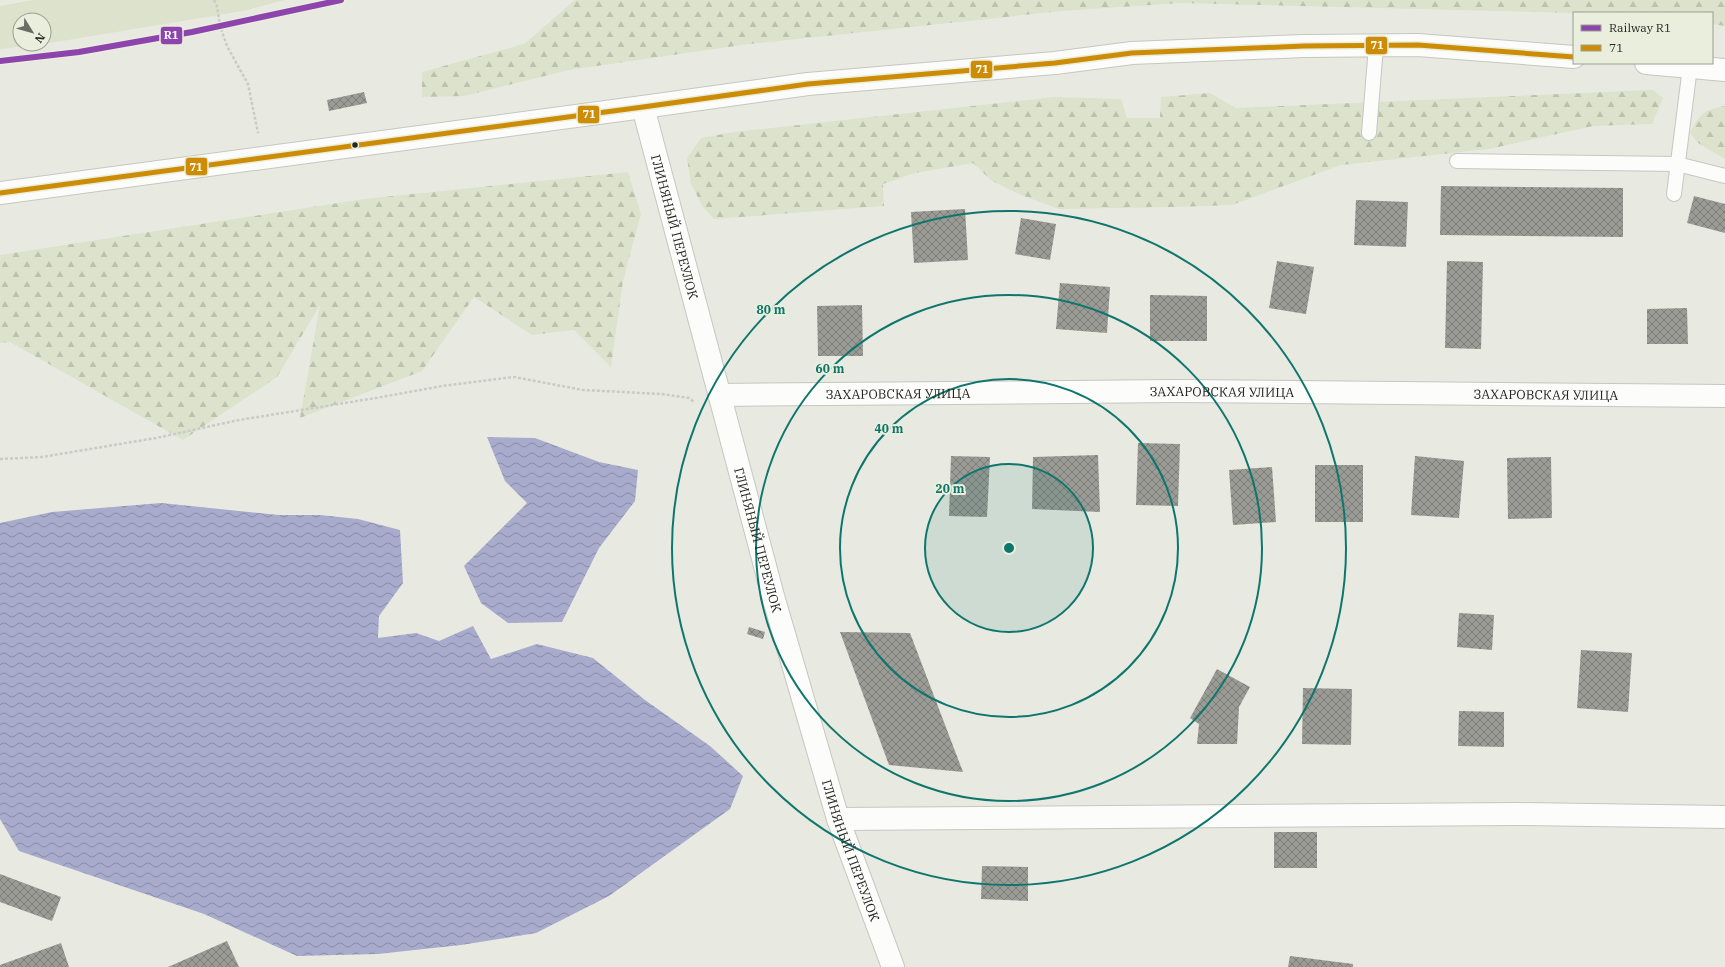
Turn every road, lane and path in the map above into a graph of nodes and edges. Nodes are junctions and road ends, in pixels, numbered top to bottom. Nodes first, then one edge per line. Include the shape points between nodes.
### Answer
1 (214, 0) edge
2 (1376, 46) junction
3 (1573, 57) edge
4 (1657, 64) edge
5 (1690, 67) junction
6 (1725, 70) edge
7 (643, 107) junction
8 (1369, 133) dead end
9 (264, 157) junction
10 (1457, 161) dead end
11 (1678, 164) junction
12 (1725, 176) edge
13 (0, 192) edge
14 (1674, 194) dead end
15 (719, 395) junction
16 (1725, 396) edge
17 (726, 418) junction
18 (0, 459) edge
19 (1725, 817) edge
20 (838, 819) junction
21 (893, 967) edge

1 - 9 path via 227,46 248,84
2 - 3 street via 1418,45
2 - 7 street via 1132,53 1055,63 808,84
2 - 8 lane
4 - 5 street
5 - 6 street
5 - 11 lane
7 - 9 street
7 - 15 street, ГЛИНЯНЫЙ ПЕРЕУЛОК
9 - 13 street
10 - 11 lane
11 - 12 lane
11 - 14 lane
15 - 16 street, ЗАХАРОВСКАЯ УЛИЦА via 1177,391
15 - 17 street, ГЛИНЯНЫЙ ПЕРЕУЛОК
17 - 18 path via 711,417 689,398 583,390 514,377 442,386 239,420 156,438 88,449
17 - 20 street, ГЛИНЯНЫЙ ПЕРЕУЛОК via 773,596
19 - 20 street via 1517,814
20 - 21 street, ГЛИНЯНЫЙ ПЕРЕУЛОК

